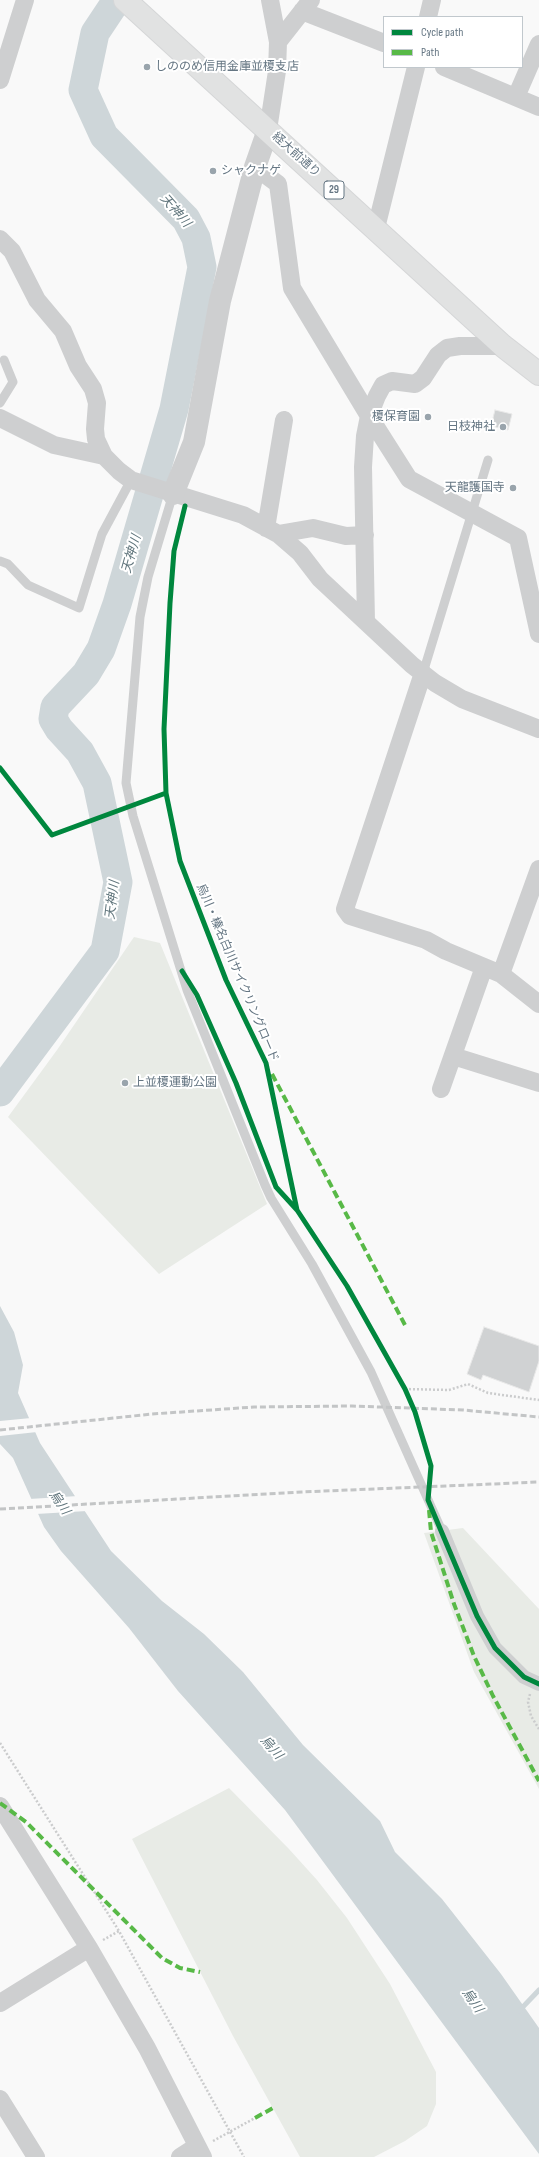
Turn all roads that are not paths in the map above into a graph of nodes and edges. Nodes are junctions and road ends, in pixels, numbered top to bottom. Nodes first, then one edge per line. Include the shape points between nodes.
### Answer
1 (25, 0) edge
2 (270, 0) edge
3 (432, 0) edge
4 (127, 2) edge
5 (307, 6) edge
6 (428, 16) edge
7 (278, 42) junction
8 (383, 43) edge
9 (539, 44) edge
10 (416, 68) edge
11 (446, 68) edge
12 (0, 80) edge
13 (516, 96) junction
14 (539, 107) edge
15 (268, 130) junction
16 (255, 167) junction
17 (376, 228) junction
18 (0, 239) edge
19 (503, 346) junction
20 (4, 360) dead end
21 (539, 374) edge
22 (0, 403) edge
23 (369, 416) junction
24 (0, 418) edge
25 (284, 420) dead end
26 (104, 456) junction
27 (488, 460) dead end
28 (135, 481) junction
29 (173, 497) junction
30 (471, 512) junction
31 (272, 531) junction
32 (365, 535) junction
33 (0, 561) edge
34 (366, 622) junction
35 (539, 634) edge
36 (423, 673) junction
37 (539, 729) edge
38 (538, 878) edge
39 (484, 967) junction
40 (501, 974) junction
41 (539, 1004) edge
42 (453, 1056) junction
43 (539, 1083) edge
44 (442, 1089) dead end
45 (442, 1531) joint
46 (536, 1683) edge
47 (0, 1806) edge
48 (95, 1945) junction
49 (0, 2003) edge
50 (0, 2099) edge
51 (203, 2149) edge
52 (36, 2157) edge
53 (180, 2157) edge

1 - 12 street
2 - 7 street
3 - 6 street
4 - 15 main road, 経大前通り / 29
5 - 7 street
5 - 8 street
7 - 15 street via 277,71
9 - 13 street
10 - 17 street
11 - 13 street
13 - 14 street
15 - 16 street
15 - 17 main road, 経大前通り / 29
16 - 23 street via 278,184 292,288
16 - 29 street via 220,301 194,442
17 - 19 main road, 経大前通り / 29
18 - 26 street via 12,251 37,300 63,331 78,366 93,389 97,404 96,439
19 - 21 main road, 経大前通り / 29
19 - 23 street via 447,348 415,384 392,381 383,385
20 - 22 lane via 13,382
23 - 30 street via 409,479
23 - 32 street via 365,436
24 - 26 street via 54,445
25 - 31 street
26 - 28 street
27 - 30 lane
28 - 29 street
28 - 33 lane via 102,534 79,608 28,585 8,564
29 - 31 street via 243,515
29 - 45 lane via 155,551 140,617 126,783 133,816 186,990 265,1185 371,1372
30 - 35 street via 518,538
30 - 36 lane
31 - 32 street via 313,528 346,536
31 - 34 street via 300,553 320,578
32 - 34 street
34 - 36 street
36 - 37 street via 462,699
36 - 39 street via 345,909 350,916 426,940
38 - 40 street
39 - 40 street
39 - 42 street
40 - 41 street
42 - 43 street
42 - 44 street
45 - 46 street via 477,1616 495,1648 524,1677
47 - 48 street
48 - 49 street
48 - 51 street via 147,2048
50 - 52 street
51 - 53 street

